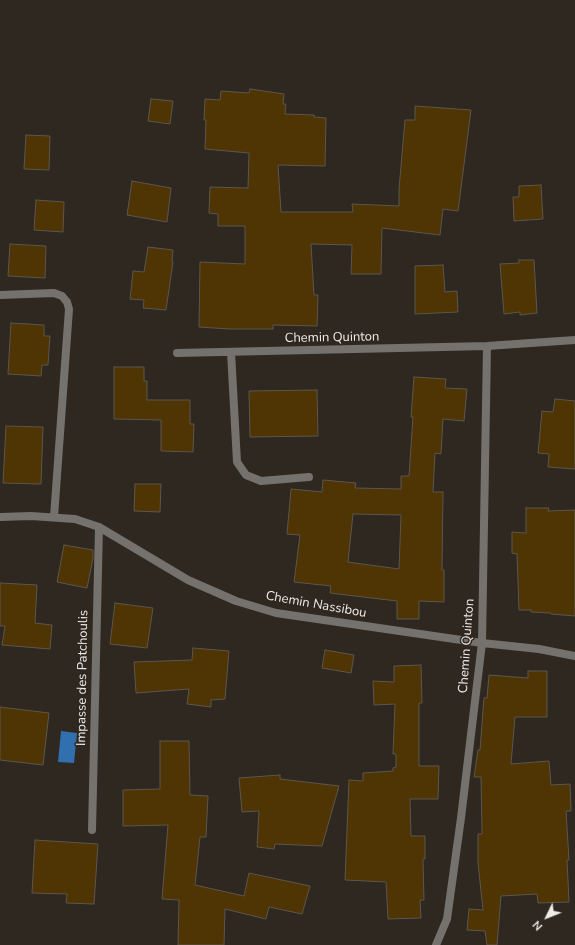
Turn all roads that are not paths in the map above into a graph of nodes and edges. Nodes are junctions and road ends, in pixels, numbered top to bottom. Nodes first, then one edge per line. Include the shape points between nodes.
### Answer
1 (0, 295) edge
2 (575, 340) edge
3 (487, 346) junction
4 (230, 352) junction
5 (178, 354) dead end
6 (308, 477) dead end
7 (0, 517) edge
8 (54, 517) junction
9 (99, 527) junction
10 (482, 643) junction
11 (575, 656) edge
12 (92, 830) dead end
13 (436, 945) edge

1 - 8 street via 54,293 62,296 69,310
2 - 3 street, Chemin Quinton
3 - 4 street, Chemin Quinton
3 - 10 street, Chemin Quinton
4 - 5 street, Chemin Quinton
4 - 6 street via 237,462 246,475 261,481
7 - 8 street, Chemin Nassibou
8 - 9 street, Chemin Nassibou via 75,518
9 - 10 street, Chemin Nassibou via 188,580 236,601 276,613
9 - 12 street, Impasse des Patchoulis
10 - 11 street, Chemin Nassibou
10 - 13 street, Chemin Quinton via 447,919

